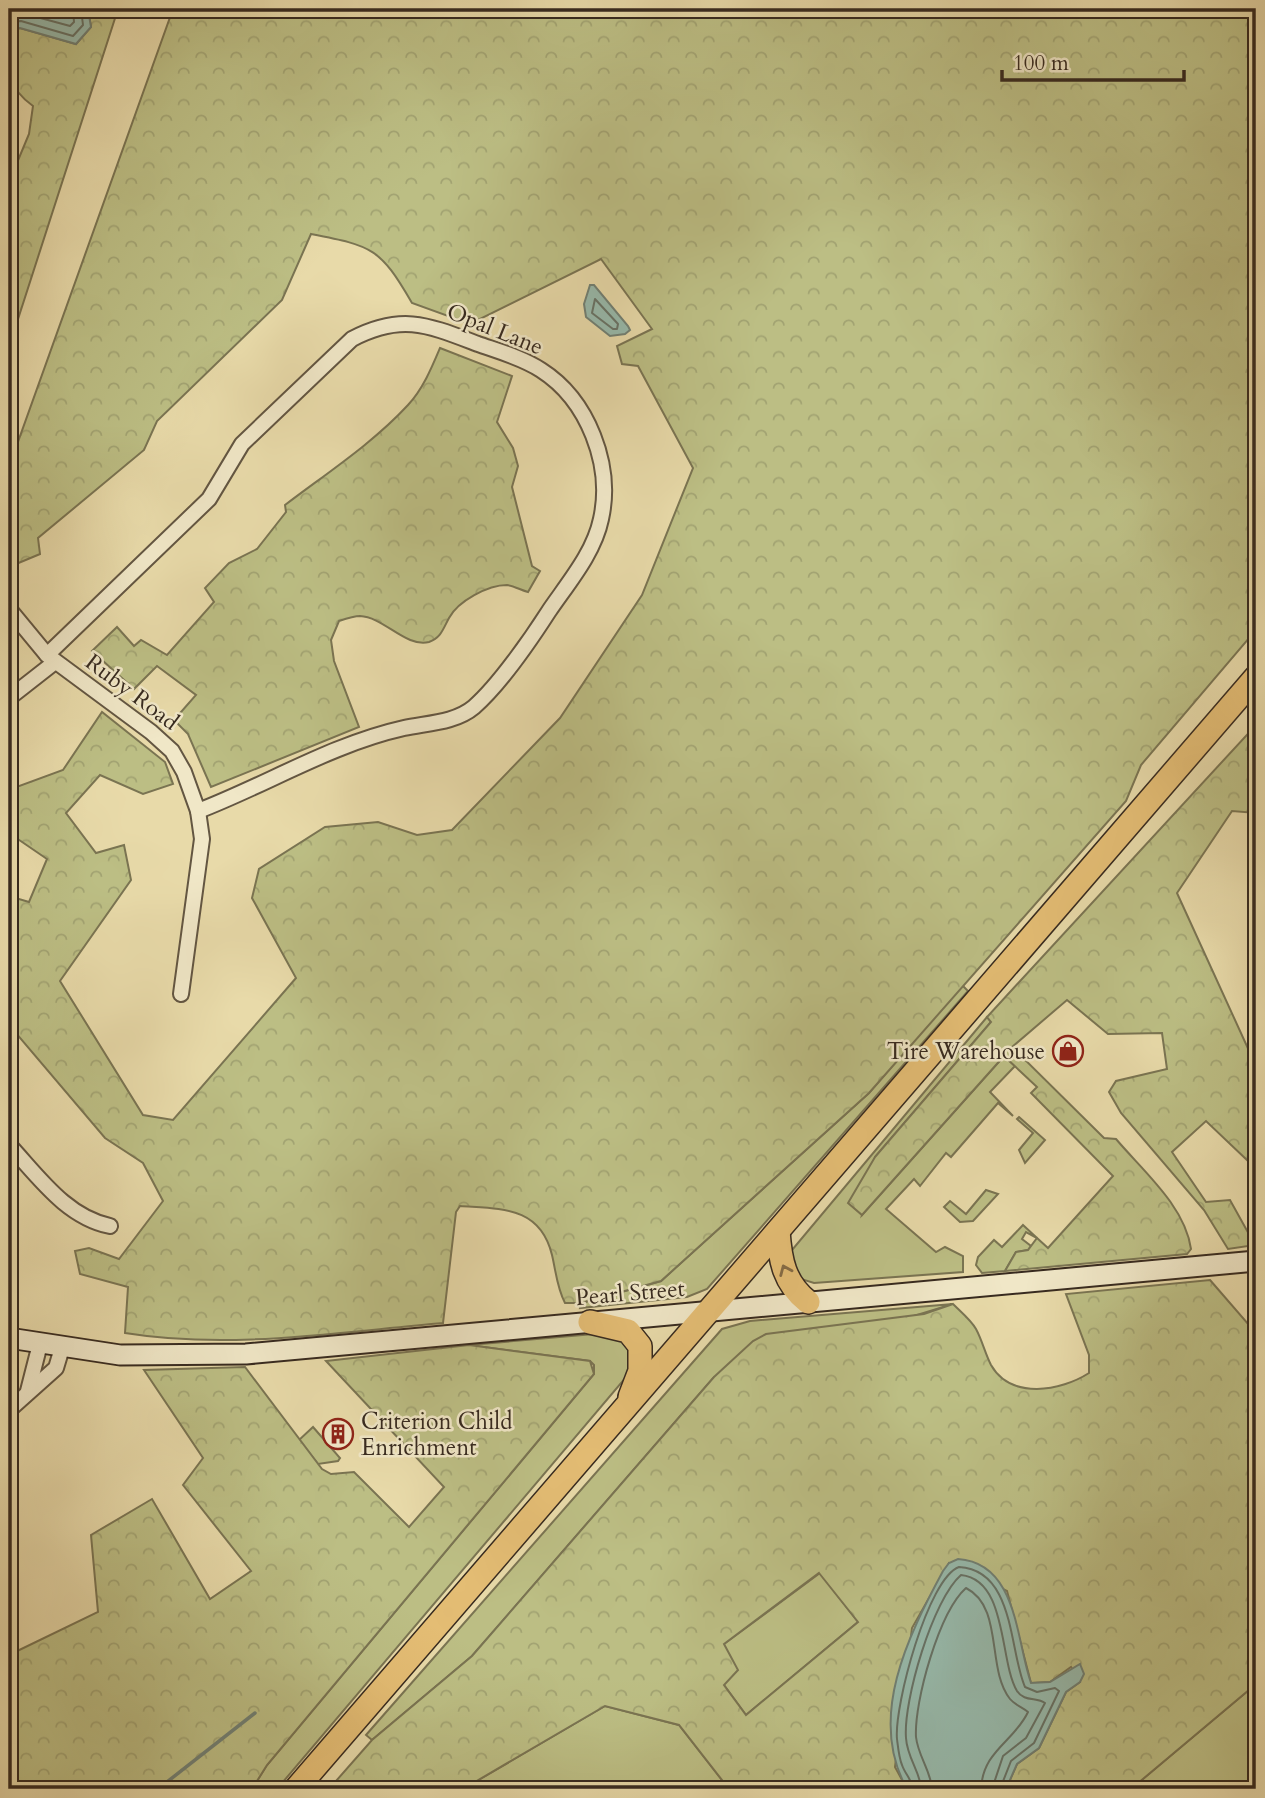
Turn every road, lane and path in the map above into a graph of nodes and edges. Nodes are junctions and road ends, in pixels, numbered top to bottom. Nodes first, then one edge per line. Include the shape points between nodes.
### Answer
1 (9, 609) edge
2 (51, 659) junction
3 (1256, 677) edge
4 (9, 698) edge
5 (198, 811) junction
6 (181, 994) dead end
7 (9, 1144) edge
8 (110, 1226) dead end
9 (778, 1231) junction
10 (1256, 1261) edge
11 (808, 1301) junction
12 (712, 1310) junction
13 (590, 1322) junction
14 (9, 1338) edge
15 (40, 1344) junction
16 (62, 1348) junction
17 (26, 1395) junction
18 (9, 1410) edge
19 (624, 1412) junction
20 (296, 1789) edge

1 - 2 street, Ruby Road
2 - 4 street, Opal Lane
2 - 5 street, Ruby Road via 172,751
2 - 5 street, Opal Lane via 209,499 242,444 352,339 380,326 420,323 541,370 567,392 594,440 604,494 601,521 589,551 537,629 473,707 452,719 375,735
3 - 9 highway
5 - 6 street, Ruby Road via 202,839
7 - 8 street via 69,1208
11 -> 9 highway via 782,1267
9 - 12 highway
10 - 11 main road, Pearl Street
11 - 12 main road, Pearl Street
12 - 13 main road, Pearl Street
12 - 19 highway
13 - 16 main road, Pearl Street via 246,1354 143,1356
13 - 19 highway via 628,1331 640,1346 640,1371
14 - 15 main road, Pearl Street
15 - 16 main road, Pearl Street
15 - 17 street
16 - 17 street via 55,1368
17 - 18 street
19 - 20 highway

